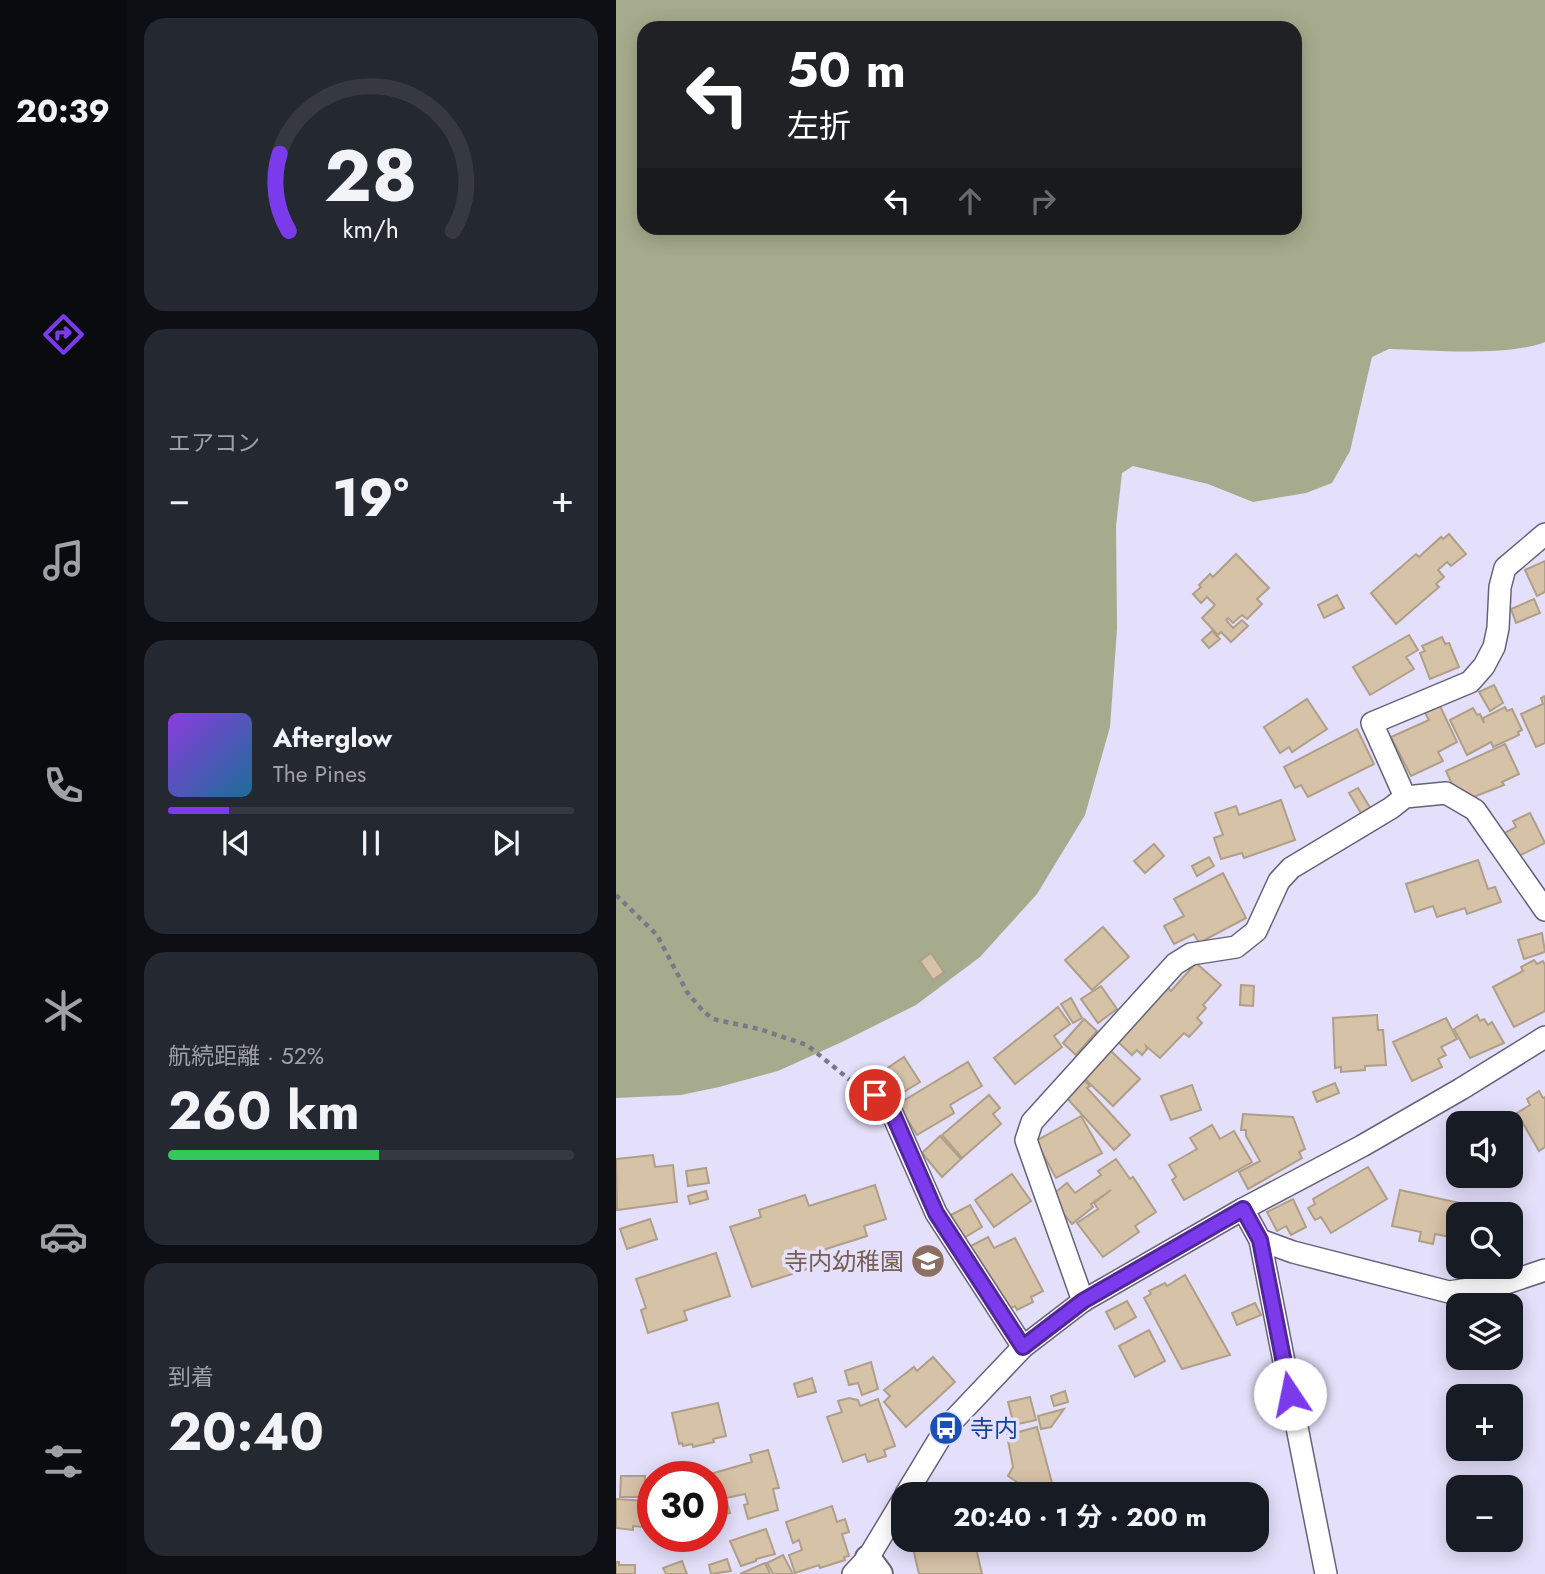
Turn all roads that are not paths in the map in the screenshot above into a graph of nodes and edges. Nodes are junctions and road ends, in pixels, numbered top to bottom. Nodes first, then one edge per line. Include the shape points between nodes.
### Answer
1 (1545, 534) edge
2 (1405, 797) junction
3 (1545, 910) edge
4 (1545, 1037) edge
5 (875, 1095) road end
6 (1243, 1209) junction
7 (1260, 1240) junction
8 (1545, 1270) edge
9 (1083, 1301) junction
10 (1023, 1347) junction
11 (913, 1482) edge
12 (891, 1523) edge
13 (867, 1569) edge
14 (1326, 1574) edge

1 - 2 street via 1505,568 1494,647 1470,682 1372,723
2 - 3 street via 1446,793 1475,810
2 - 9 street via 1291,867 1279,881 1256,931 1236,947 1191,954 1175,964 1032,1122 1026,1140
4 - 6 street via 1395,1127
5 - 10 street via 892,1112 936,1213
6 - 7 street
6 - 9 street
7 - 8 street via 1449,1292 1503,1284
7 - 14 street
9 - 10 street
10 - 11 street via 946,1428
12 - 13 street

